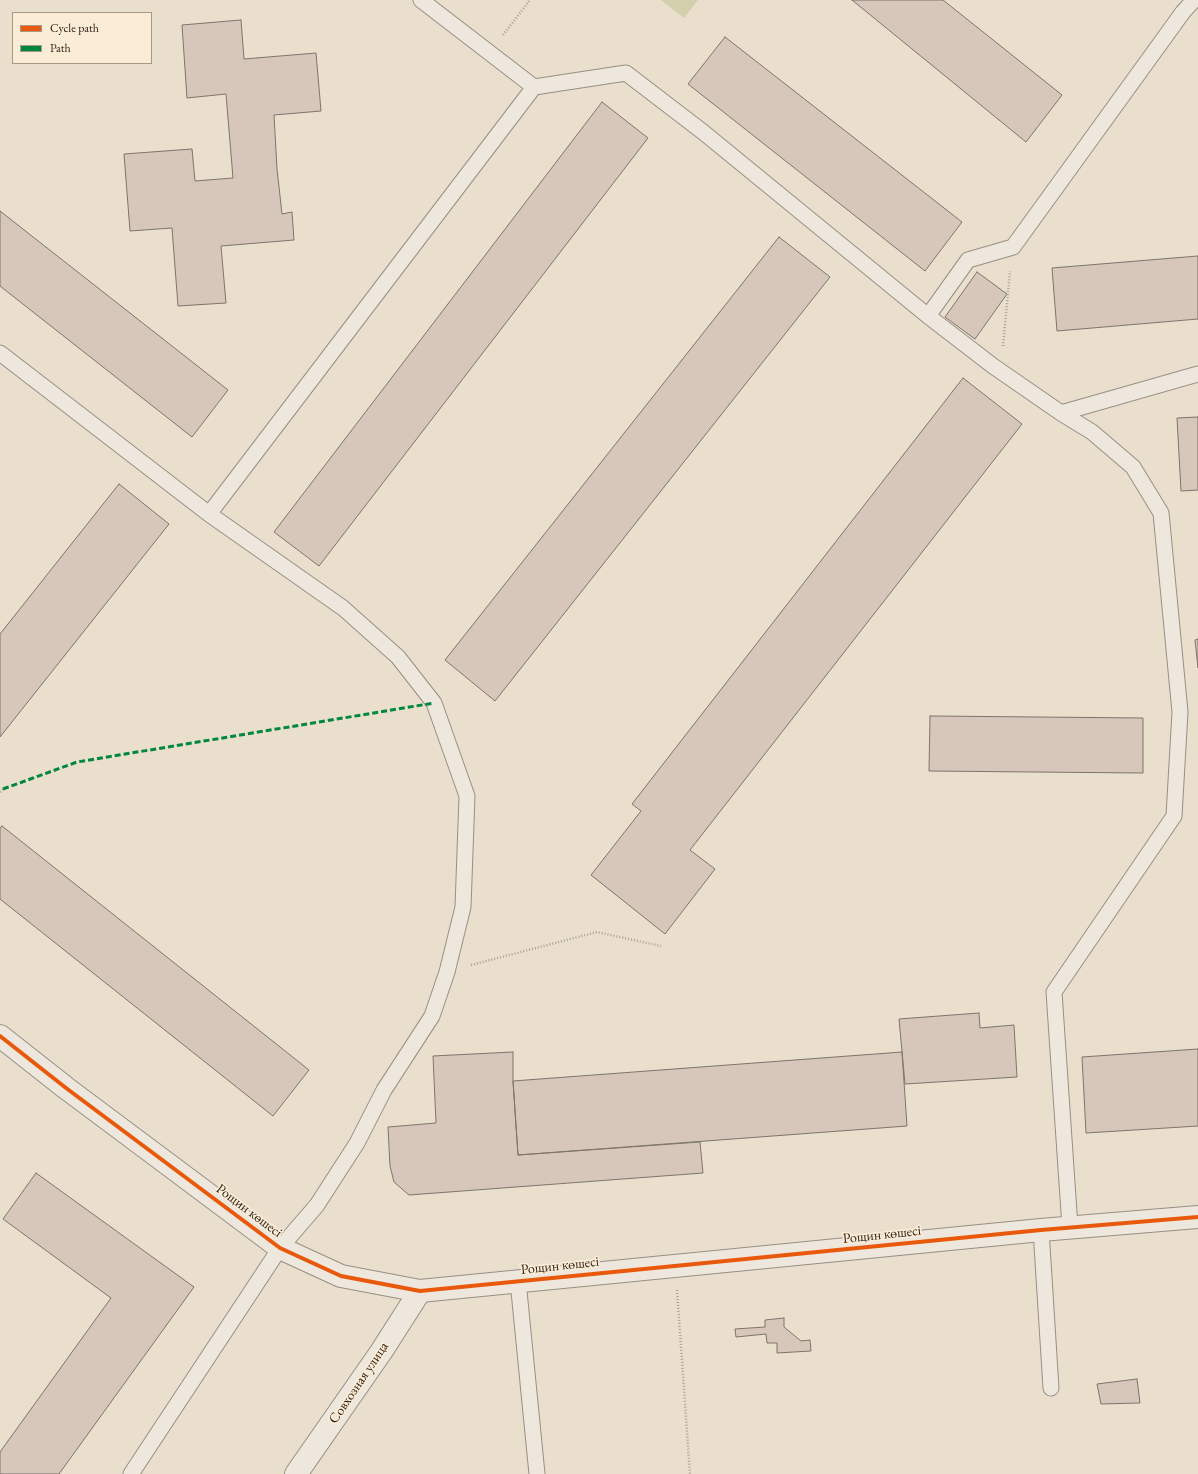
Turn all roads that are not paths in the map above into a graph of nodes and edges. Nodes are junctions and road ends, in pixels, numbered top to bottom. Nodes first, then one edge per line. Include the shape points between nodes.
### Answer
1 (420, 0) edge
2 (1194, 0) edge
3 (534, 87) junction
4 (928, 316) junction
5 (0, 353) edge
6 (1198, 374) edge
7 (1061, 413) junction
8 (209, 514) junction
9 (0, 1036) edge
10 (1198, 1217) edge
11 (1070, 1227) junction
12 (1040, 1230) junction
13 (280, 1248) junction
14 (518, 1281) junction
15 (420, 1291) junction
16 (1050, 1388) dead end
17 (131, 1474) edge
18 (296, 1474) edge
19 (537, 1474) edge

1 - 3 lane
2 - 4 lane via 1013,247 968,260
3 - 4 lane via 626,73 703,132
3 - 8 lane
4 - 7 lane via 993,366
5 - 8 lane
6 - 7 lane
7 - 11 lane via 1092,432 1133,467 1161,513 1180,712 1174,816 1054,992
8 - 13 lane via 343,608 398,657 434,703 466,796 463,907 447,972 432,1016 384,1090 357,1143 317,1205
9 - 13 street, Рощин көшесі
10 - 11 street, Рощин көшесі
11 - 12 street, Рощин көшесі
12 - 14 street, Рощин көшесі
12 - 16 lane
13 - 15 street, Рощин көшесі via 340,1276
13 - 17 lane
14 - 15 street, Рощин көшесі
14 - 19 lane
15 - 18 street, Совхозная улица

